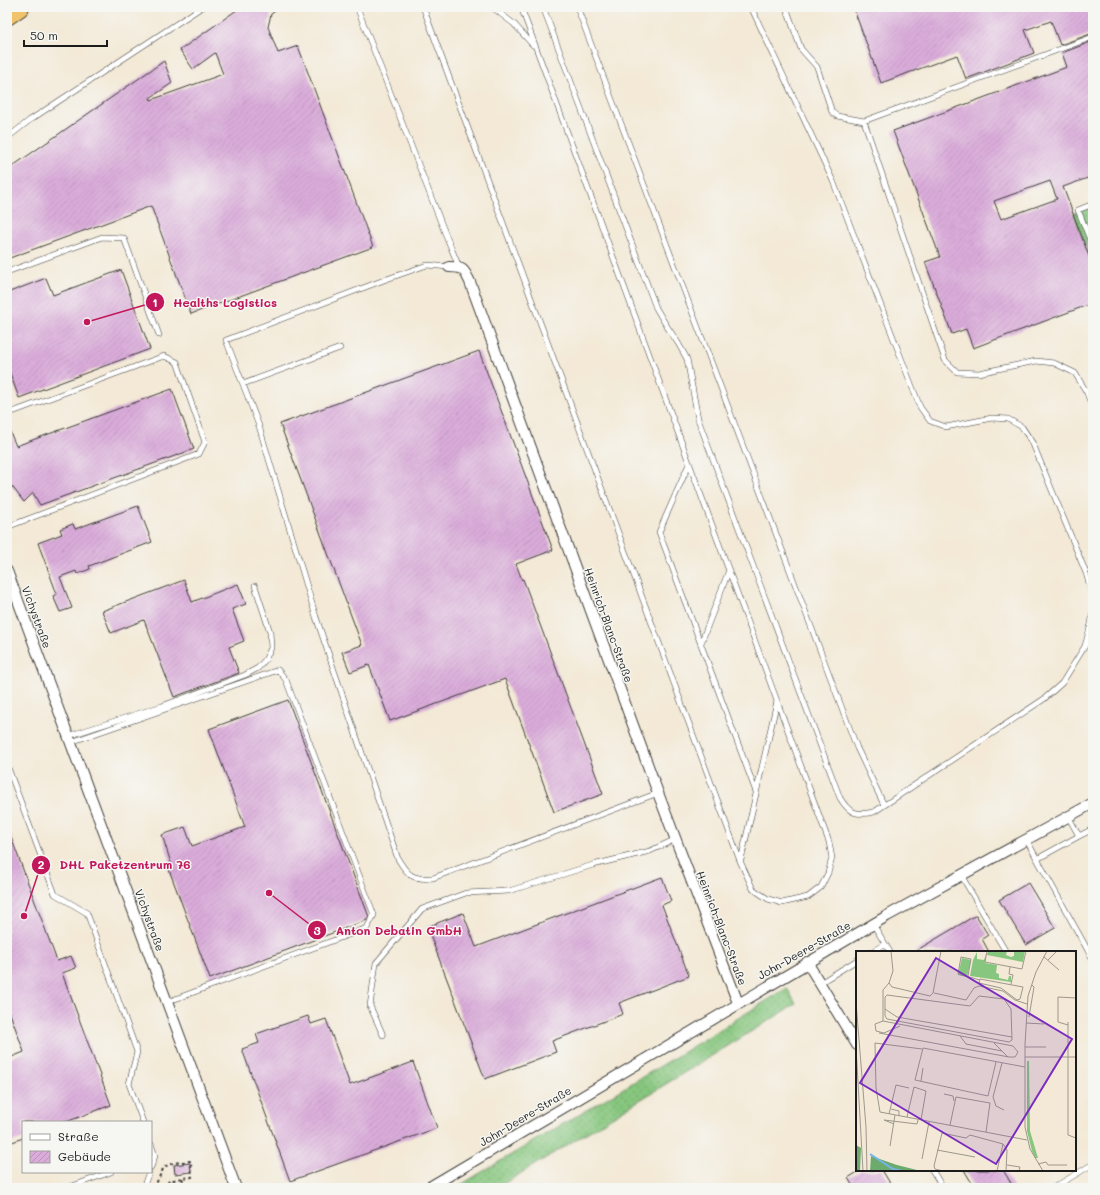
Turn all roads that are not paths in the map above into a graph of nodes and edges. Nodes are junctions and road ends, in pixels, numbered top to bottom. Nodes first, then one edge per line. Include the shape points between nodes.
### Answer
1 (20, 7) edge
2 (202, 7) edge
3 (357, 7) edge
4 (422, 7) edge
5 (492, 7) edge
6 (521, 7) edge
7 (543, 7) edge
8 (577, 7) edge
9 (751, 7) edge
10 (786, 7) edge
11 (7, 16) edge
12 (1093, 37) edge
13 (535, 48) junction
14 (864, 121) junction
15 (7, 138) edge
16 (1093, 204) edge
17 (1093, 247) edge
18 (449, 267) joint
19 (459, 267) junction
20 (7, 272) edge
21 (159, 335) dead end
22 (340, 348) dead end
23 (242, 384) junction
24 (1093, 409) edge
25 (7, 414) edge
26 (689, 464) junction
27 (7, 527) edge
28 (729, 570) junction
29 (7, 571) edge
30 (255, 586) dead end
31 (11, 597) edge
32 (1093, 597) edge
33 (1093, 612) edge
34 (701, 643) junction
35 (777, 701) junction
36 (69, 739) junction
37 (7, 765) edge
38 (658, 792) junction
39 (756, 792) junction
40 (1093, 803) edge
41 (884, 805) junction
42 (1068, 816) junction
43 (1093, 829) edge
44 (1079, 836) junction
45 (676, 839) junction
46 (1026, 839) junction
47 (1037, 859) junction
48 (740, 861) junction
49 (961, 875) junction
50 (873, 924) junction
51 (885, 944) junction
52 (873, 951) edge
53 (889, 951) edge
54 (1005, 951) edge
55 (1091, 956) dead end
56 (856, 961) edge
57 (807, 962) junction
58 (820, 982) junction
59 (167, 1002) junction
60 (738, 1003) junction
61 (383, 1035) dead end
62 (856, 1043) edge
63 (143, 1121) edge
64 (1093, 1164) edge
65 (933, 1171) edge
66 (108, 1173) edge
67 (149, 1173) edge
68 (67, 1188) edge
69 (143, 1188) edge
70 (236, 1188) edge
71 (428, 1188) edge
72 (942, 1188) edge
73 (1054, 1188) edge

1 - 11 highway
2 - 15 lane via 30,120
3 - 19 lane
4 - 48 lane
5 - 13 lane via 514,24
6 - 13 lane
7 - 41 lane via 656,308 687,359 698,419 840,798 846,808 856,813 874,812
8 - 41 lane via 857,748
9 - 32 lane via 833,181 920,407 930,421 946,427 992,418 1008,419 1022,427 1036,451 1086,573
10 - 14 lane via 801,49 817,67 832,112 837,116
12 - 14 lane
13 - 26 lane
14 - 24 lane via 945,360 957,372 979,373 1036,361 1054,363 1075,373
16 - 17 lane via 1078,210
18 - 19 street
18 - 23 lane via 427,265 226,340
19 - 38 street, Heinrich-Blanc-Straße via 463,269 470,282
20 - 21 lane via 102,237 124,238
22 - 23 lane
23 - 38 lane via 259,426 316,617 398,859 411,877 433,878
25 - 27 lane via 164,356 177,362 205,442 199,454
26 - 28 lane
26 - 34 lane via 659,532
28 - 34 lane
28 - 35 lane
29 - 31 street, Vichystraße
30 - 36 lane via 270,632 271,648 258,668 245,676
31 - 36 street, Vichystraße
33 - 41 lane via 1085,646 1062,683 1044,699
34 - 39 lane
35 - 39 lane
35 - 48 lane via 829,842 832,858 821,887 808,897 782,903 768,899 753,889
36 - 59 street, Vichystraße
36 - 59 lane via 278,670 286,680 372,908 374,915 366,928
37 - 63 lane via 55,894 87,913 137,1052 129,1084
38 - 45 street, Heinrich-Blanc-Straße
39 - 48 lane
40 - 42 street, John-Deere-Straße
42 - 44 lane
42 - 46 street, John-Deere-Straße
43 - 44 lane
44 - 47 lane
45 - 60 street, Heinrich-Blanc-Straße
45 - 61 lane via 650,851 593,865 509,891 466,893 422,909 376,963 370,1006
46 - 47 lane
46 - 49 street, John-Deere-Straße
47 - 55 lane
49 - 50 street, John-Deere-Straße
49 - 54 lane
50 - 51 lane
50 - 57 street, John-Deere-Straße
51 - 52 lane
51 - 53 lane
56 - 58 lane
57 - 58 street
57 - 60 street, John-Deere-Straße
58 - 62 street
59 - 70 street, Vichystraße
60 - 71 street, John-Deere-Straße
64 - 73 lane
65 - 72 lane
66 - 68 lane
67 - 69 lane

